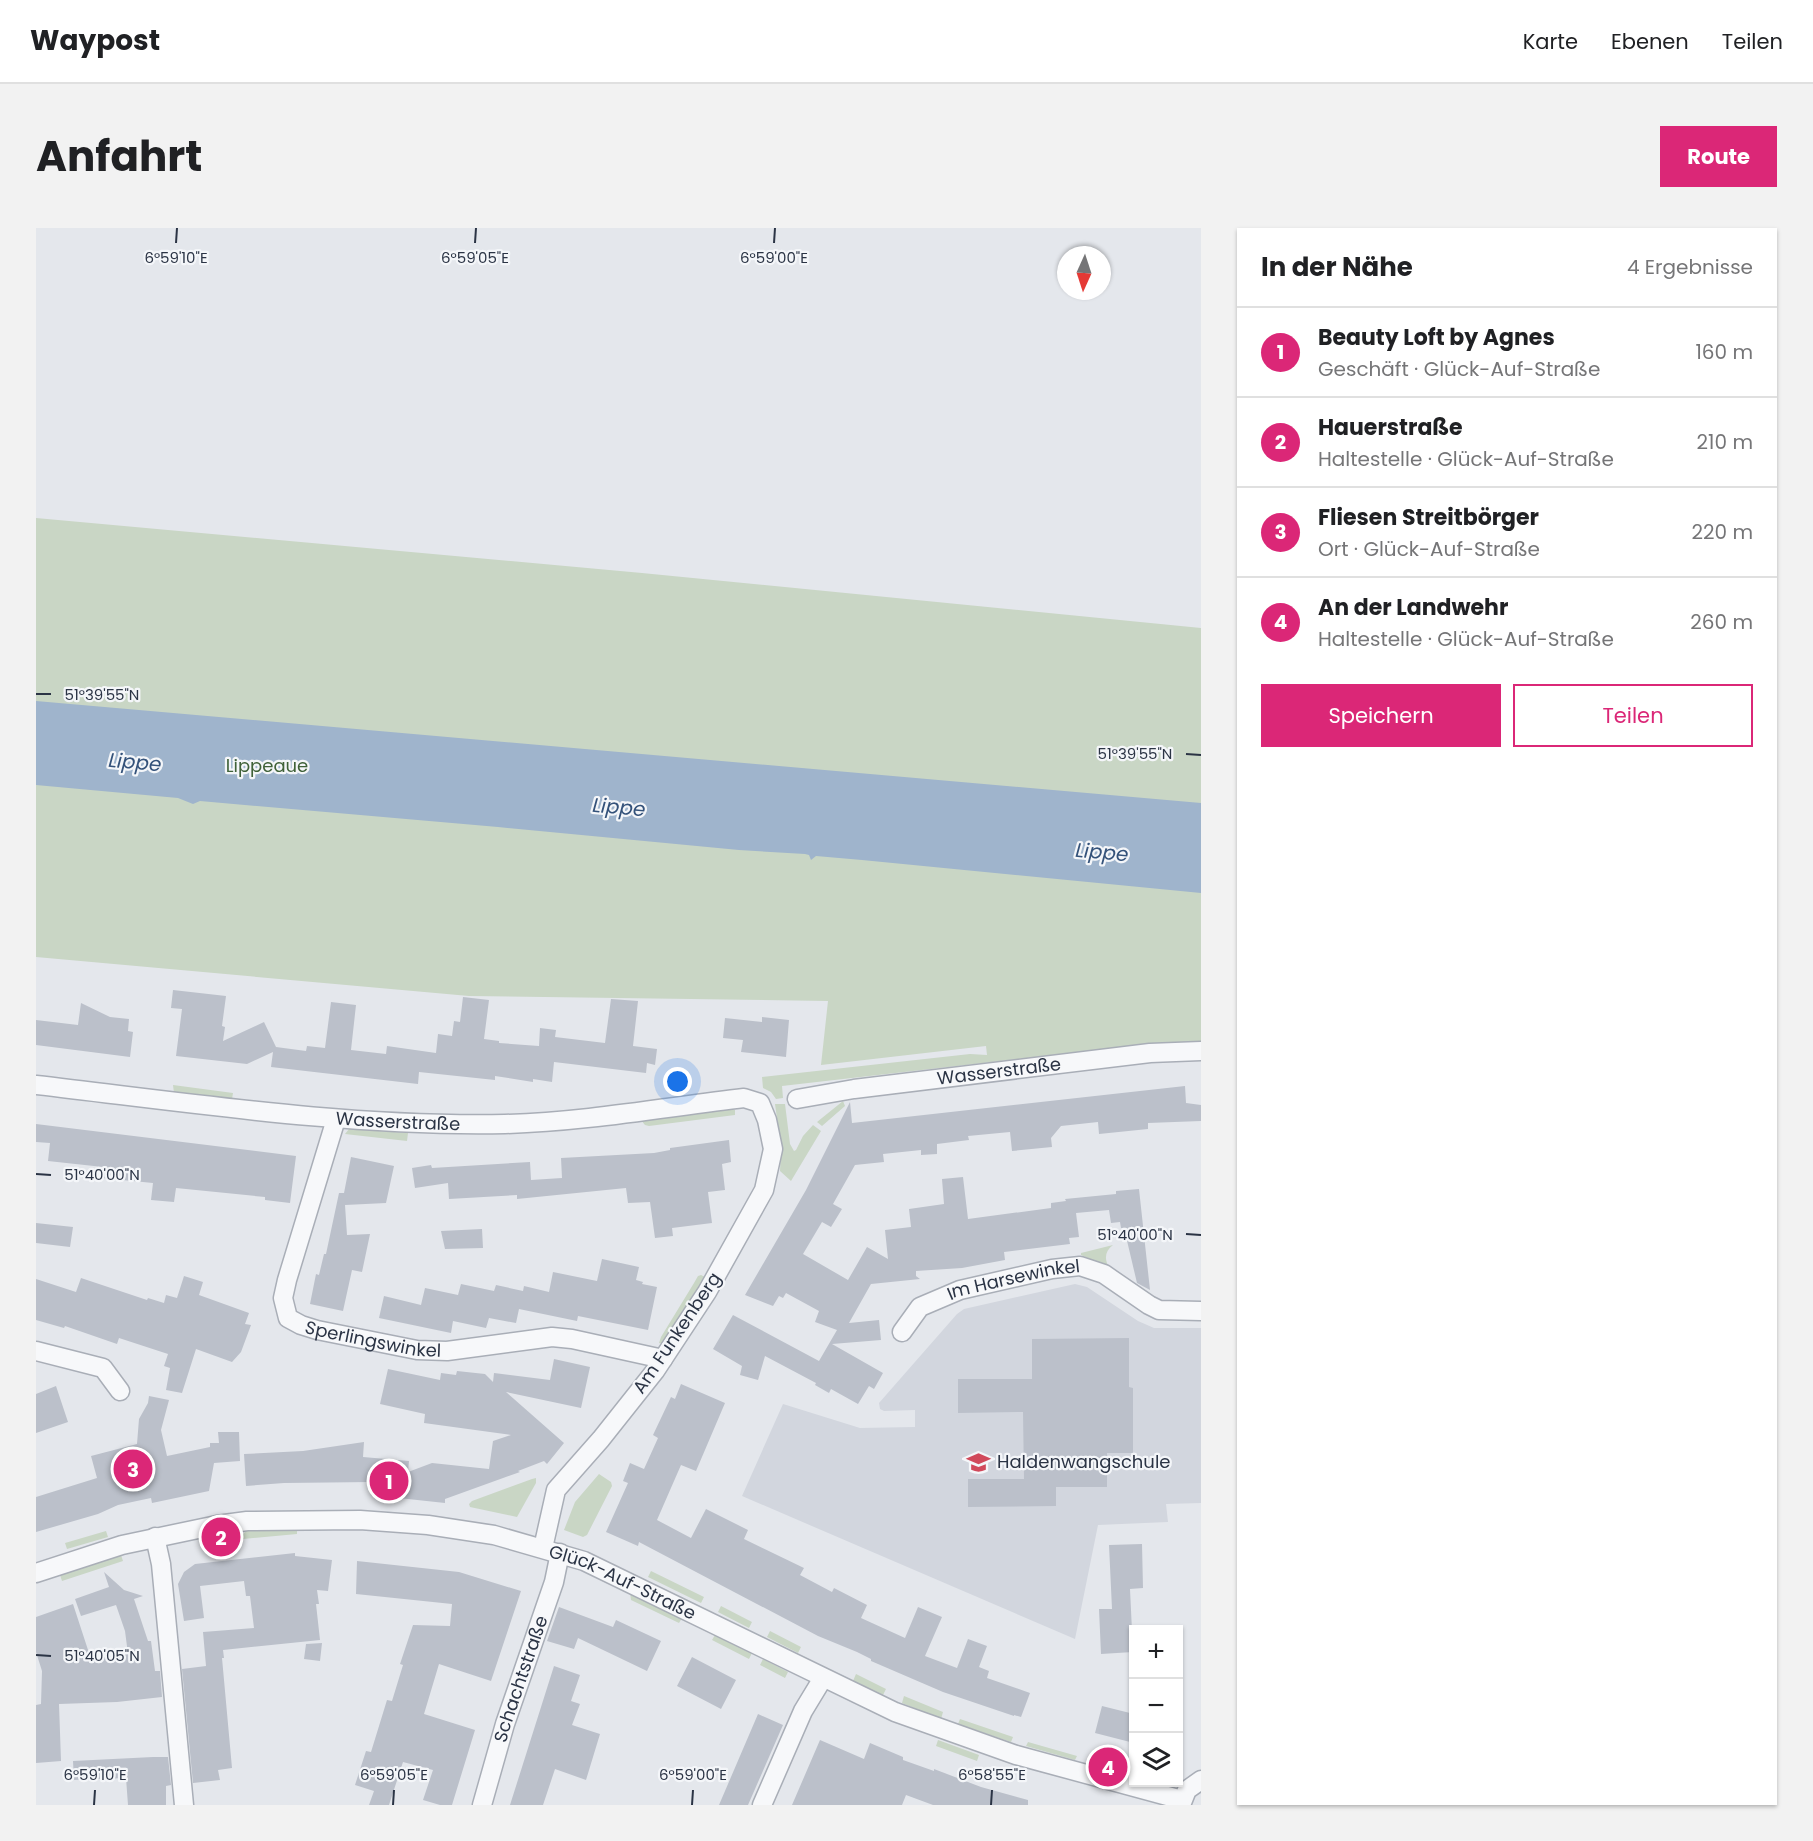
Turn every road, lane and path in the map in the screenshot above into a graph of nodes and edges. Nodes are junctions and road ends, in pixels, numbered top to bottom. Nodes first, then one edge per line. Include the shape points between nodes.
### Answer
1 (1201, 1051) edge
2 (36, 1085) edge
3 (797, 1099) dead end
4 (760, 1103) joint
5 (336, 1119) junction
6 (1201, 1311) edge
7 (902, 1332) dead end
8 (36, 1351) edge
9 (663, 1359) junction
10 (120, 1390) dead end
11 (155, 1537) junction
12 (551, 1550) junction
13 (36, 1574) edge
14 (823, 1678) junction
15 (1201, 1780) edge
16 (1181, 1802) edge
17 (184, 1805) edge
18 (482, 1805) edge
19 (762, 1805) edge

1 - 3 street, Wasserstraße via 1150,1053
2 - 5 street, Wasserstraße
4 - 5 street, Wasserstraße via 744,1098 508,1124
4 - 9 street, Am Funkenberg via 773,1149 764,1190 707,1292
5 - 9 street, Sperlingswinkel via 287,1280 283,1298 288,1318 317,1330 417,1350 447,1351 552,1337
6 - 7 street, Im Harsewinkel via 1159,1310 1104,1274 1080,1266 960,1290 920,1307
8 - 10 street via 103,1368
9 - 12 street, Am Funkenberg via 556,1490 546,1527
11 - 12 street, Glück-Auf-Straße via 246,1521 360,1520 494,1535
11 - 13 street, Glück-Auf-Straße
11 - 17 street via 161,1564
12 - 14 street, Glück-Auf-Straße via 638,1586
12 - 18 street, Schachtstraße via 554,1581
14 - 16 street, Glück-Auf-Straße via 895,1712 1006,1752
14 - 19 street via 803,1711
15 - 16 street via 1187,1790

